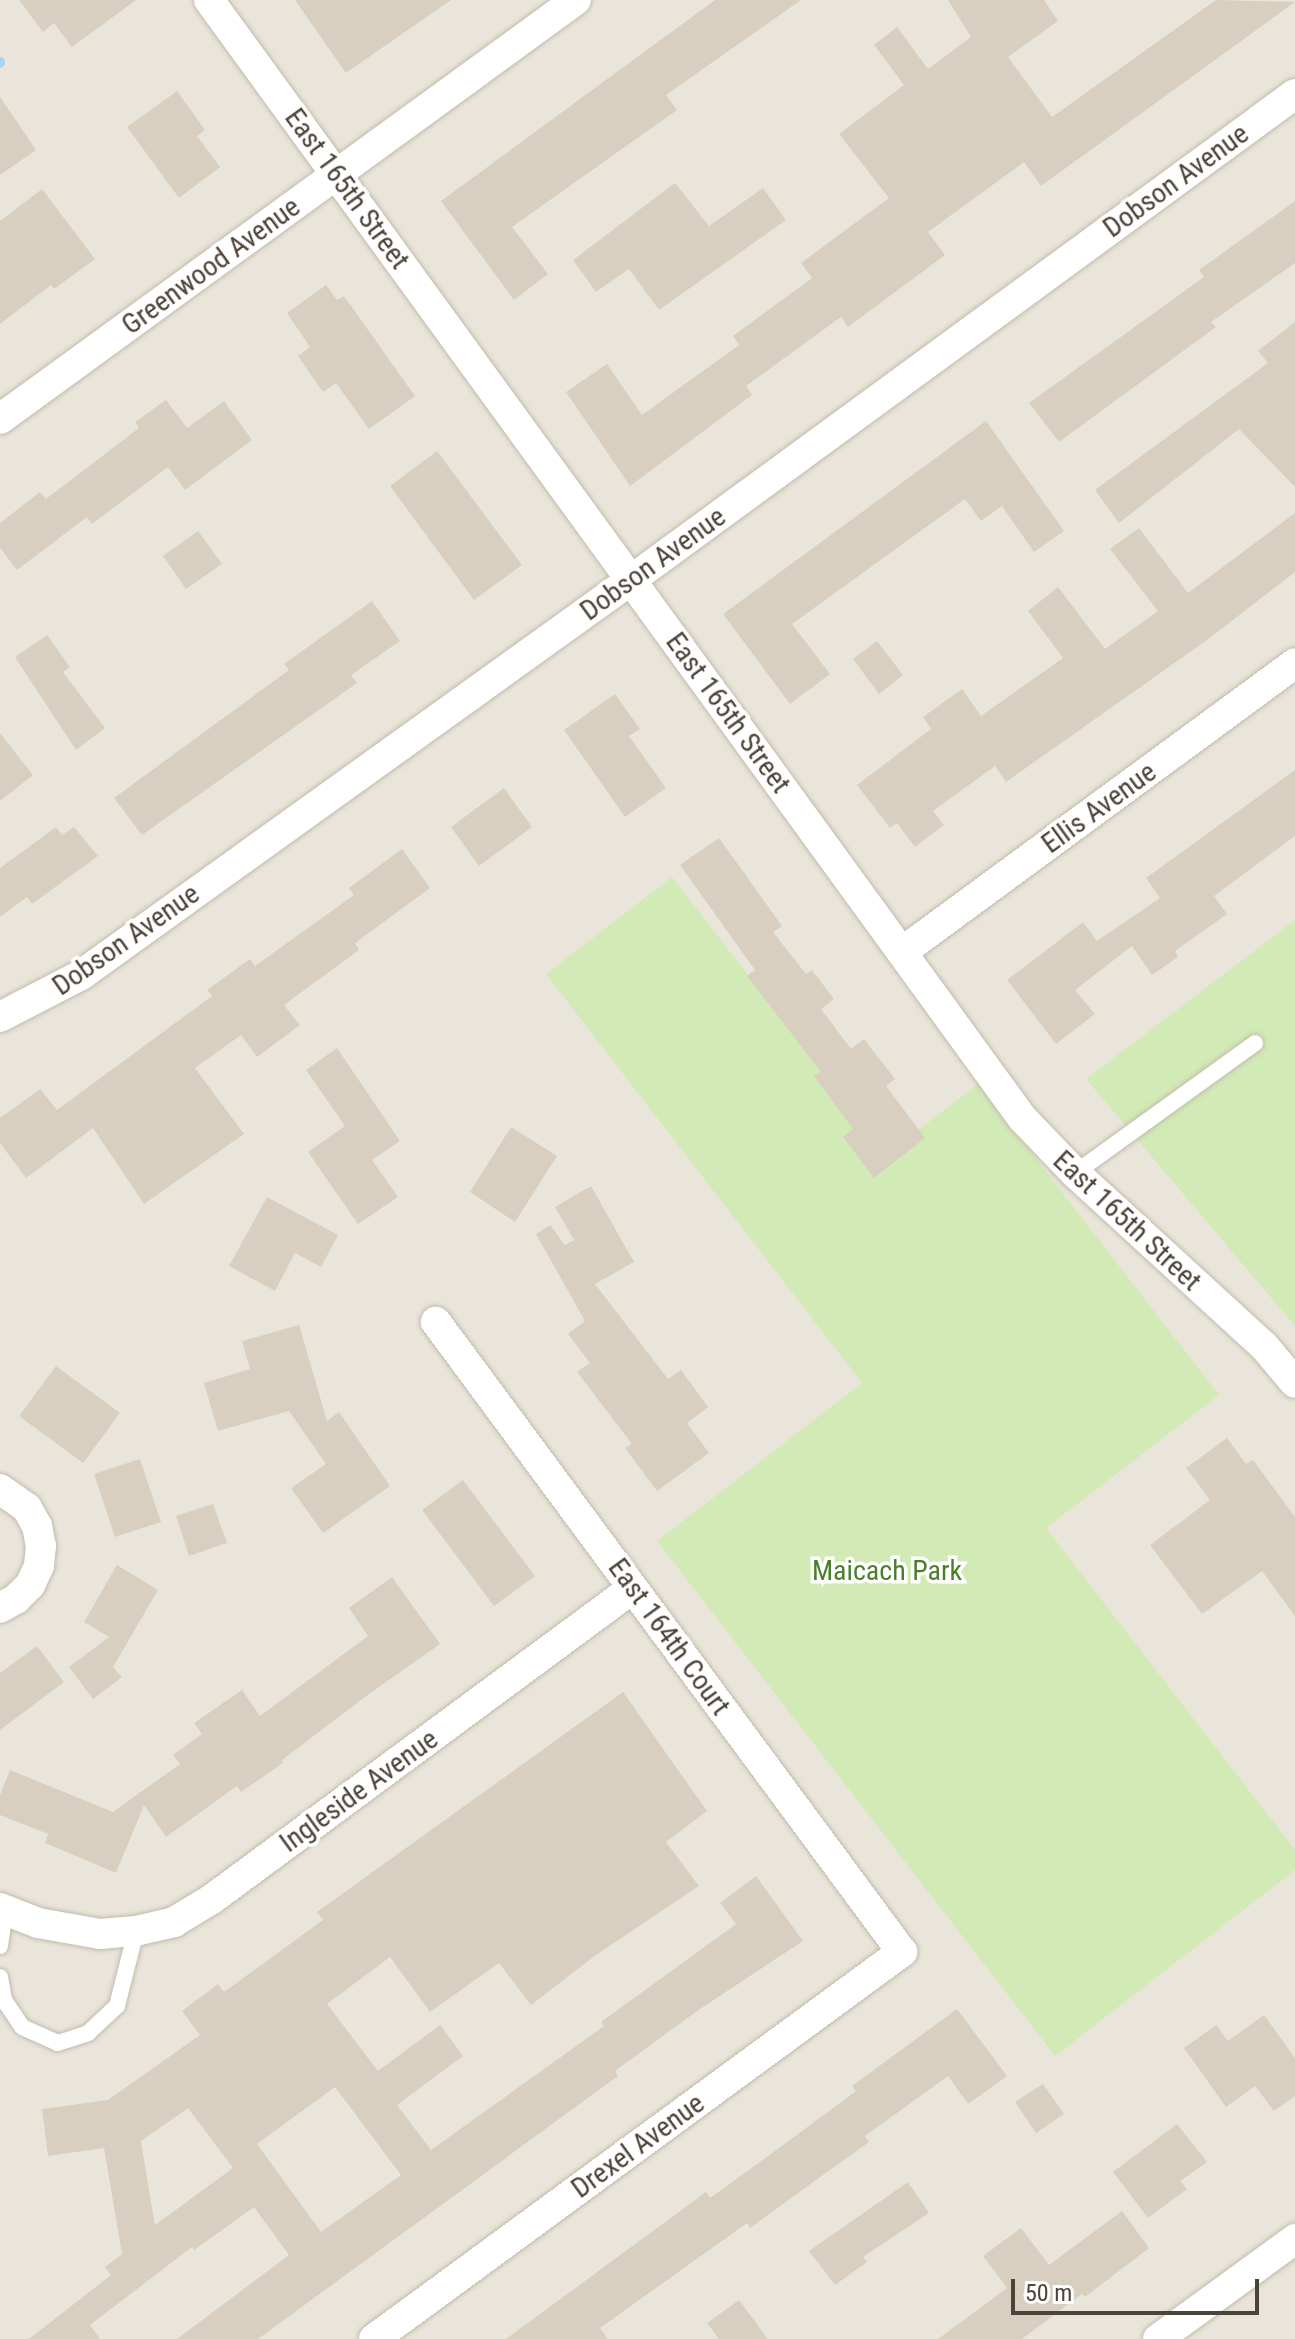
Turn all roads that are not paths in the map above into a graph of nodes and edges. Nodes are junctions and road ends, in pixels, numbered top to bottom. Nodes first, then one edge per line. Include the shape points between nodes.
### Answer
1 (209, 0) edge
2 (576, 0) edge
3 (1295, 94) edge
4 (337, 175) junction
5 (0, 419) edge
6 (631, 580) junction
7 (1295, 663) edge
8 (902, 952) junction
9 (0, 1017) edge
10 (1255, 1043) dead end
11 (1075, 1173) junction
12 (436, 1322) dead end
13 (1295, 1383) edge
14 (0, 1489) edge
15 (633, 1588) junction
16 (0, 1608) edge
17 (3, 1910) edge
18 (136, 1931) junction
19 (0, 1946) edge
20 (902, 1952) joint
21 (0, 1977) edge
22 (1295, 2239) edge
23 (374, 2339) edge
24 (1158, 2339) edge

1 - 4 street, East 165th Street
2 - 4 street, Greenwood Avenue
3 - 6 street, Dobson Avenue
4 - 5 street, Greenwood Avenue
4 - 6 street, East 165th Street
6 - 8 street, East 165th Street
6 - 9 street, Dobson Avenue via 81,975
7 - 8 street, Ellis Avenue
8 - 11 street, East 165th Street via 1023,1119
10 - 11 lane
11 - 13 street, East 165th Street via 1264,1346
12 - 15 street, East 164th Court
14 - 16 street via 27,1508 41,1546 30,1585
15 - 18 street, Ingleside Avenue via 212,1899 174,1922
15 - 20 street, East 164th Court
17 - 18 street, Ingleside Avenue via 62,1929
17 - 19 lane
18 - 21 lane via 117,2006 88,2033 58,2043 22,2027 4,2000
20 - 23 street, Drexel Avenue
22 - 24 street

